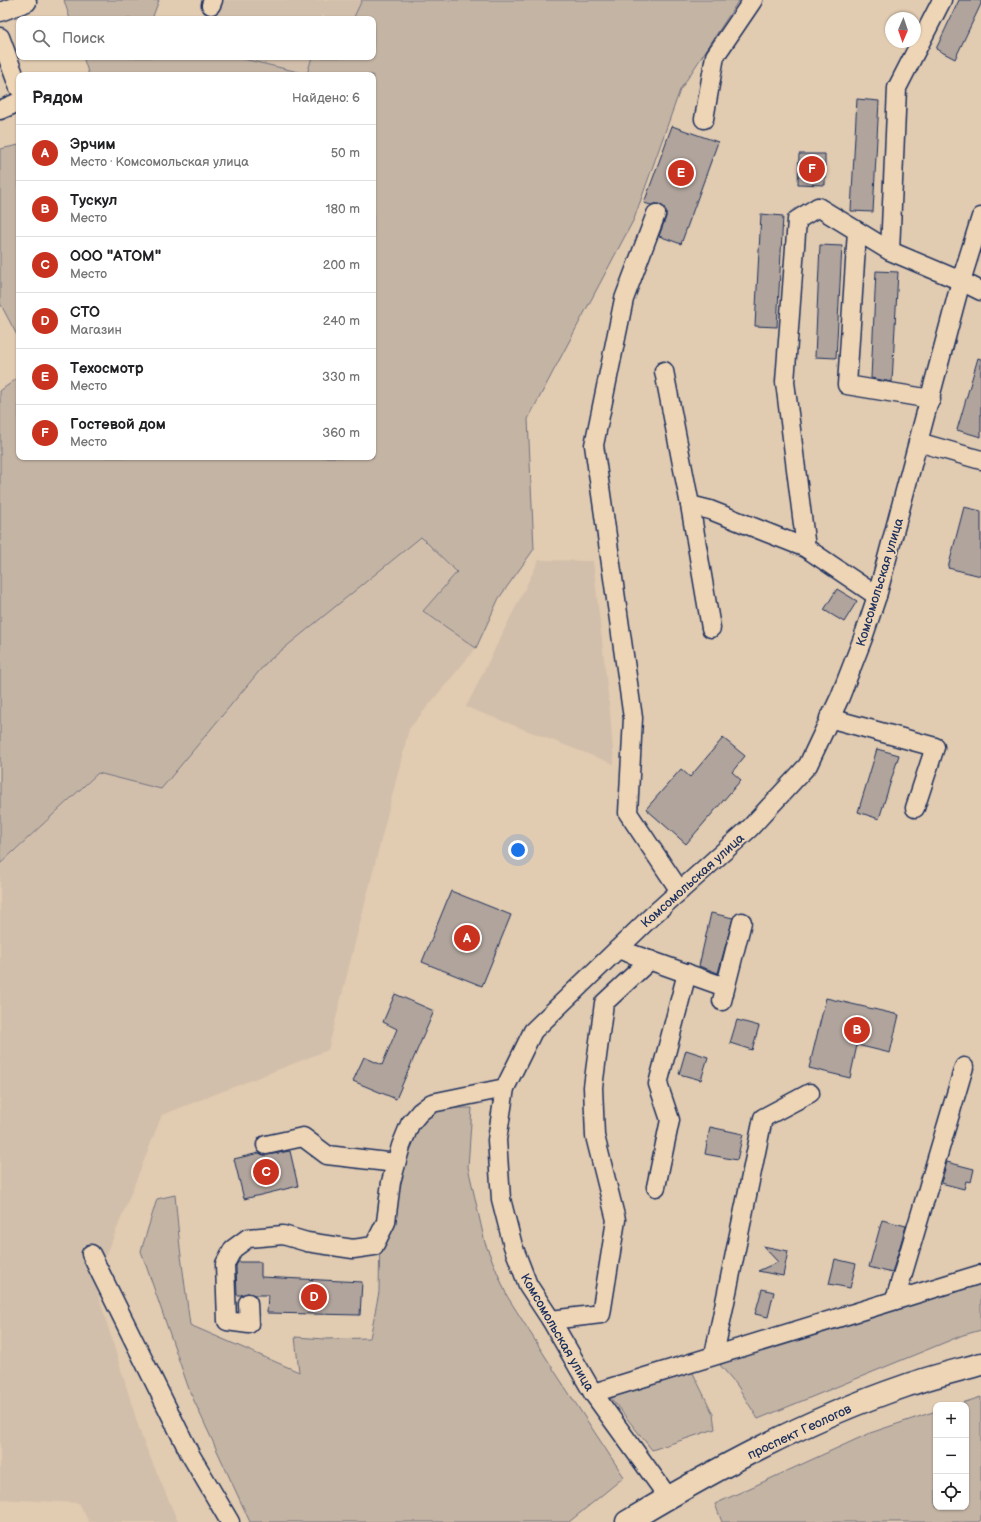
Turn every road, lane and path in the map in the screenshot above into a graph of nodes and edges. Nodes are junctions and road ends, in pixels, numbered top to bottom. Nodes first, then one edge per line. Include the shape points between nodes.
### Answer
1 (753, 0) edge
2 (942, 0) edge
3 (27, 2) dead end
4 (0, 12) edge
5 (0, 37) edge
6 (16, 80) edge
7 (16, 103) edge
8 (0, 110) edge
9 (704, 119) dead end
10 (656, 214) dead end
11 (981, 217) edge
12 (857, 231) junction
13 (890, 251) junction
14 (961, 281) junction
15 (981, 291) edge
16 (664, 371) dead end
17 (931, 399) junction
18 (918, 442) junction
19 (981, 460) edge
20 (690, 505) junction
21 (806, 548) junction
22 (878, 596) junction
23 (711, 628) dead end
24 (830, 718) junction
25 (916, 808) dead end
26 (680, 891) junction
27 (742, 922) dead end
28 (618, 948) junction
29 (650, 960) junction
30 (687, 973) junction
31 (964, 1067) dead end
32 (505, 1088) junction
33 (810, 1093) dead end
34 (266, 1145) dead end
35 (396, 1163) junction
36 (656, 1187) dead end
37 (91, 1254) dead end
38 (981, 1274) edge
39 (895, 1300) junction
40 (248, 1303) dead end
41 (550, 1320) junction
42 (714, 1355) junction
43 (981, 1364) edge
44 (593, 1393) junction
45 (668, 1497) junction
46 (230, 1522) edge
47 (627, 1522) edge

1 - 9 street via 715,56
2 - 13 street via 897,88
3 - 4 street
5 - 6 street
7 - 8 street
10 - 26 street via 624,299 594,445 633,718 628,813
11 - 14 street, Комсомольская улица
12 - 13 street
12 - 17 street via 848,385
12 - 21 street via 818,207 797,220 785,382
13 - 14 street
14 - 15 street
14 - 17 street, Комсомольская улица
16 - 20 street
17 - 18 street, Комсомольская улица
18 - 19 street
18 - 22 street, Комсомольская улица
20 - 21 street via 710,510
20 - 23 street
21 - 22 street
22 - 24 street, Комсомольская улица
24 - 25 street via 935,747
24 - 26 street, Комсомольская улица via 808,765 750,828
26 - 28 street, Комсомольская улица
27 - 30 street via 724,994
28 - 29 street
28 - 32 street, Комсомольская улица via 533,1031
29 - 30 street
29 - 41 street via 604,1003 593,1087 595,1136 616,1220 601,1314
30 - 36 street via 658,1084 670,1120
31 - 39 street
32 - 35 street via 432,1103 410,1124
32 - 41 street, Комсомольская улица via 498,1140 501,1199 513,1246 528,1285
33 - 42 street via 763,1118
34 - 35 street via 302,1137 327,1155
35 - 40 street via 386,1222 374,1246 353,1249 307,1242 283,1235 248,1238 233,1249 225,1264 227,1321 249,1324
37 - 46 street via 190,1454
38 - 39 street
39 - 42 street
41 - 44 street, Комсомольская улица
42 - 44 street
43 - 45 main road, проспект Геологов via 905,1385 830,1415
44 - 45 street, Комсомольская улица
45 - 47 main road, проспект Геологов

